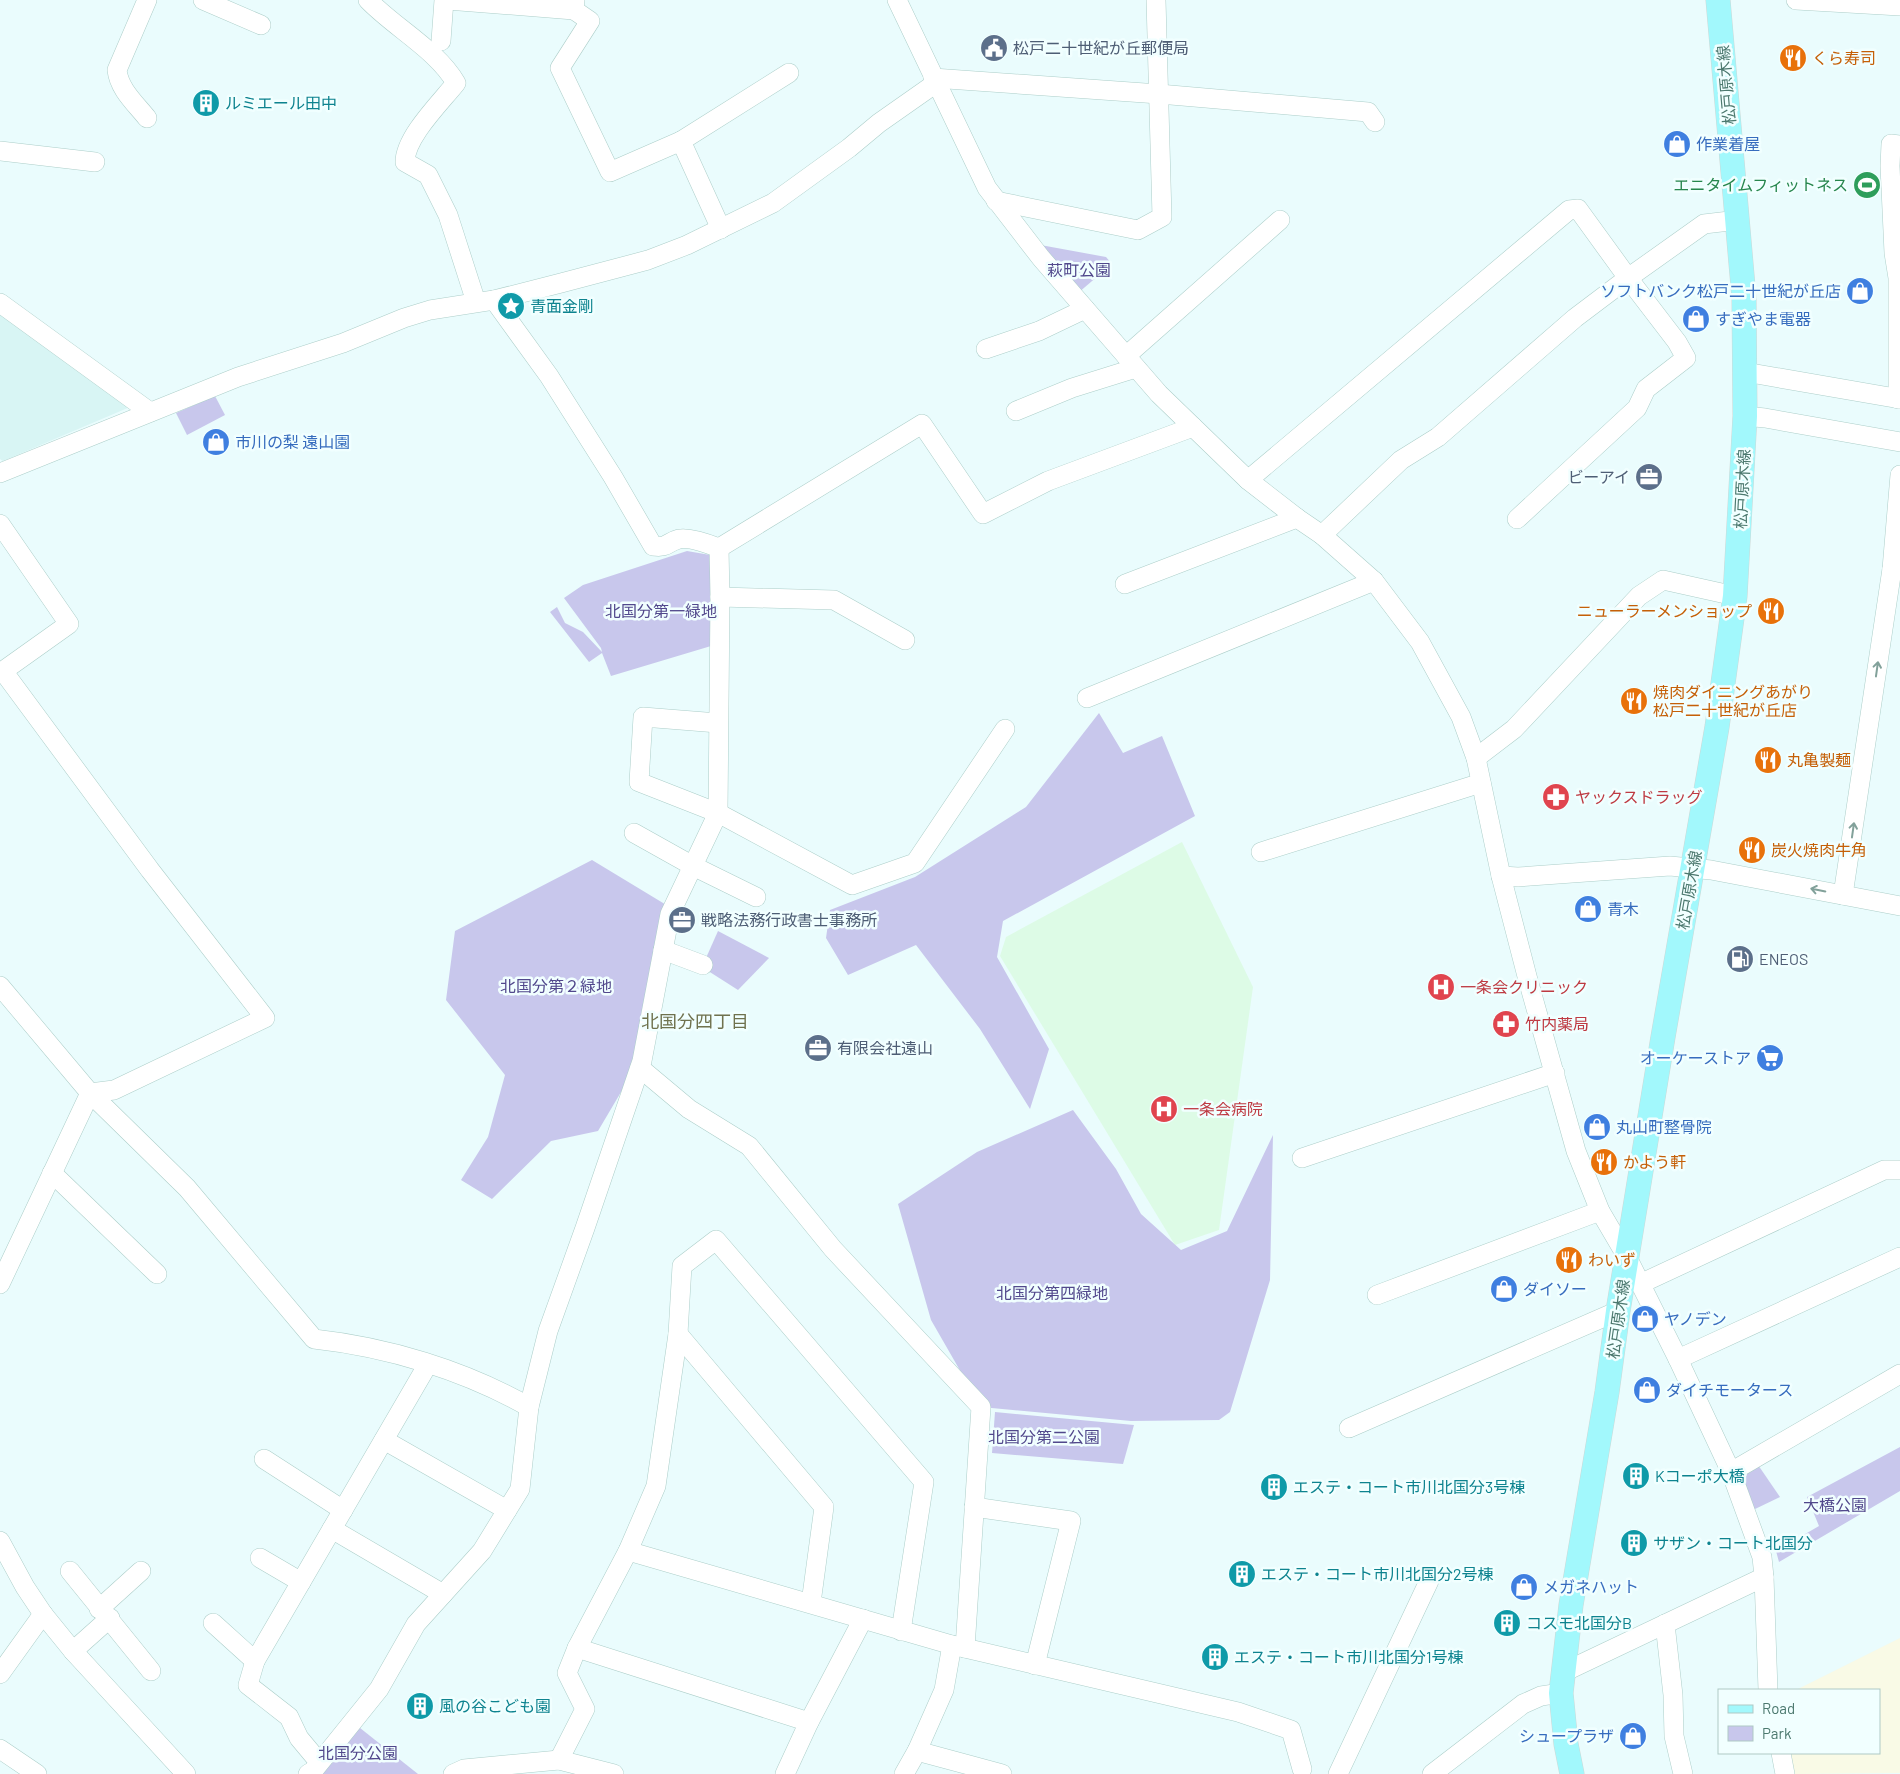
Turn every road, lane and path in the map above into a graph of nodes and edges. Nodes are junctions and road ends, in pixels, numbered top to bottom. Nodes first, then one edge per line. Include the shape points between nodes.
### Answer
1 (148, 0) edge
2 (203, 0) edge
3 (368, 0) edge
4 (446, 0) edge
5 (897, 0) edge
6 (1156, 0) edge
7 (1718, 0) edge
8 (1796, 0) edge
9 (574, 5) edge
10 (1900, 6) edge
11 (384, 7) edge
12 (261, 25) dead end
13 (441, 41) dead end
14 (789, 72) dead end
15 (934, 80) junction
16 (1159, 94) junction
17 (147, 118) dead end
18 (1376, 122) dead end
19 (681, 141) junction
20 (1900, 145) edge
21 (0, 151) edge
22 (95, 162) dead end
23 (996, 201) junction
24 (1280, 220) dead end
25 (1738, 220) junction
26 (721, 229) junction
27 (1628, 278) junction
28 (1899, 278) edge
29 (485, 301) junction
30 (0, 303) edge
31 (1085, 309) junction
32 (986, 349) dead end
33 (1131, 362) junction
34 (1745, 372) junction
35 (1899, 399) edge
36 (1016, 411) dead end
37 (150, 412) junction
38 (1745, 416) junction
39 (1193, 427) junction
40 (1900, 442) edge
41 (1, 471) edge
42 (1900, 475) edge
43 (1248, 480) junction
44 (1297, 518) junction
45 (1517, 519) dead end
46 (0, 524) edge
47 (1322, 535) junction
48 (719, 548) junction
49 (1896, 570) edge
50 (1374, 581) junction
51 (1125, 584) dead end
52 (1735, 596) junction
53 (720, 597) junction
54 (905, 640) dead end
55 (1087, 698) dead end
56 (718, 723) junction
57 (1005, 729) dead end
58 (1476, 758) junction
59 (1481, 783) junction
60 (718, 814) junction
61 (634, 833) dead end
62 (1261, 852) dead end
63 (693, 866) junction
64 (1693, 868) junction
65 (1501, 876) junction
66 (1843, 895) junction
67 (756, 897) dead end
68 (1900, 906) edge
69 (663, 950) junction
70 (703, 965) dead end
71 (0, 986) edge
72 (640, 1068) junction
73 (1555, 1073) junction
74 (90, 1093) junction
75 (1302, 1158) dead end
76 (1900, 1170) edge
77 (52, 1172) junction
78 (1600, 1212) junction
79 (1627, 1257) junction
80 (1900, 1257) edge
81 (158, 1274) dead end
82 (0, 1284) edge
83 (1640, 1284) junction
84 (1377, 1296) dead end
85 (1618, 1311) junction
86 (678, 1334) junction
87 (1678, 1359) junction
88 (428, 1364) junction
89 (1900, 1374) edge
90 (529, 1407) junction
91 (1349, 1428) dead end
92 (384, 1440) junction
93 (264, 1459) dead end
94 (1731, 1472) junction
95 (974, 1507) junction
96 (343, 1510) junction
97 (507, 1510) junction
98 (332, 1529) junction
99 (0, 1541) edge
100 (628, 1551) junction
101 (260, 1558) dead end
102 (0, 1571) edge
103 (70, 1571) dead end
104 (141, 1571) dead end
105 (1764, 1577) junction
106 (1429, 1581) dead end
107 (301, 1582) junction
108 (25, 1587) junction
109 (443, 1594) junction
110 (811, 1603) junction
111 (43, 1614) junction
112 (105, 1614) junction
113 (864, 1619) junction
114 (213, 1623) dead end
115 (1665, 1624) junction
116 (901, 1630) junction
117 (958, 1646) junction
118 (577, 1648) junction
119 (73, 1650) junction
120 (255, 1661) junction
121 (1035, 1664) junction
122 (151, 1671) dead end
123 (0, 1674) edge
124 (1562, 1683) junction
125 (1768, 1689) edge
126 (809, 1722) junction
127 (0, 1749) edge
128 (918, 1751) junction
129 (1780, 1754) edge
130 (559, 1760) junction
131 (314, 1768) edge
132 (1304, 1772) edge
133 (609, 1773) edge
134 (36, 1774) edge
135 (186, 1774) edge
136 (453, 1774) edge
137 (784, 1774) edge
138 (904, 1774) edge
139 (1002, 1774) edge
140 (1338, 1774) edge
141 (1432, 1774) edge
142 (1572, 1774) edge
143 (1684, 1774) edge
144 (1785, 1774) edge

1 - 17 street via 117,70 124,90
2 - 12 street
3 - 11 street
4 - 9 street
4 - 13 street
5 - 15 street
6 - 16 street
7 - 25 main road, 松戸原木線
8 - 10 street
9 - 19 street via 590,22 560,68 610,172
11 - 29 street via 449,71 456,83 417,131 405,154 405,162 428,175
14 - 19 street
15 - 16 street
15 - 23 street
15 - 26 street via 773,203
16 - 18 street via 1368,112
16 - 23 street via 1162,217 1138,230
19 - 26 street
20 - 28 street via 1891,144 1890,166 1894,253
21 - 22 street
23 - 31 street
24 - 33 street
25 - 27 street via 1704,224
25 - 34 main road, 松戸原木線
26 - 29 street via 648,260
27 - 43 street via 1578,210 1569,210
27 - 45 street via 1686,358 1646,389 1636,408
27 - 47 street via 1575,318 1438,437 1401,460
28 - 35 street
29 - 37 street via 404,318
29 - 48 street via 549,376 653,546 664,547 680,539 706,542
30 - 37 street
31 - 32 street via 1039,331
31 - 33 street
33 - 36 street
33 - 39 street
34 - 35 street
34 - 38 main road, 松戸原木線
37 - 41 street
38 - 40 street
38 - 52 main road, 松戸原木線
39 - 43 street
39 - 48 street via 1048,481 983,514 922,424
42 - 49 street
43 - 44 street
44 - 47 street
44 - 51 street
46 - 74 street via 69,624 3,671 150,870 265,1018 114,1090
47 - 50 street
48 - 53 street
66 -> 49 street
50 - 55 street
50 - 58 street via 1420,642 1461,717
52 - 58 street via 1663,580 1639,596 1514,729
52 - 64 main road, 松戸原木線
53 - 54 street via 834,600
53 - 56 street
56 - 60 street
56 - 60 street via 643,717 639,782
57 - 60 street via 915,864 852,885
58 - 59 street
59 - 62 street
59 - 65 street
60 - 63 street
61 - 63 street
63 - 67 street
63 - 69 street via 670,914
64 - 65 street via 1670,866
66 -> 64 street
64 - 79 main road, 松戸原木線
65 - 73 street
66 - 68 street
69 - 70 street
69 - 72 street
71 - 74 street
72 - 90 street via 548,1331
72 - 95 street via 689,1109 748,1146 834,1249 981,1407
73 - 75 street
73 - 78 street via 1576,1151
74 - 77 street
74 - 88 street via 187,1188 314,1338 350,1342
76 - 83 street via 1884,1170
77 - 81 street
77 - 82 street
78 - 79 street
78 - 84 street
79 - 83 street
79 - 85 main road, 松戸原木線
80 - 87 street
83 - 87 street
85 - 91 street
85 - 124 main road, 松戸原木線 via 1571,1605
86 - 100 street via 656,1486
86 - 110 street via 824,1508
86 - 116 street via 682,1266 716,1240 924,1482
87 - 94 street
88 - 90 street via 504,1393
88 - 92 street
89 - 94 street
90 - 97 street via 520,1489
92 - 96 street
92 - 97 street
93 - 96 street
94 - 105 street via 1762,1557
95 - 117 street
95 - 121 street via 1071,1521
96 - 98 street
97 - 109 street via 482,1551
98 - 107 street
98 - 109 street
99 - 108 street
100 - 110 street
100 - 118 street
101 - 107 street
102 - 108 street
103 - 112 street
104 - 112 street
105 - 115 street
105 - 125 street
106 - 140 street
107 - 120 street
108 - 111 street
109 - 131 street via 416,1624 378,1689
110 - 113 street
111 - 119 street
111 - 123 street
112 - 119 street
112 - 122 street
113 - 116 street
113 - 126 street
114 - 120 street
115 - 124 street
115 - 143 street via 1674,1736
116 - 117 street
117 - 121 street
117 - 128 street via 944,1690
118 - 126 street
118 - 130 street via 567,1673 585,1710
119 - 135 street
120 - 131 street via 248,1685 289,1717
121 - 132 street via 1238,1712 1291,1730
124 - 141 street via 1523,1704
124 - 142 main road, 松戸原木線 via 1566,1744
126 - 137 street
127 - 134 street
128 - 138 street
128 - 139 street
129 - 144 street
130 - 133 street
130 - 136 street via 464,1769

